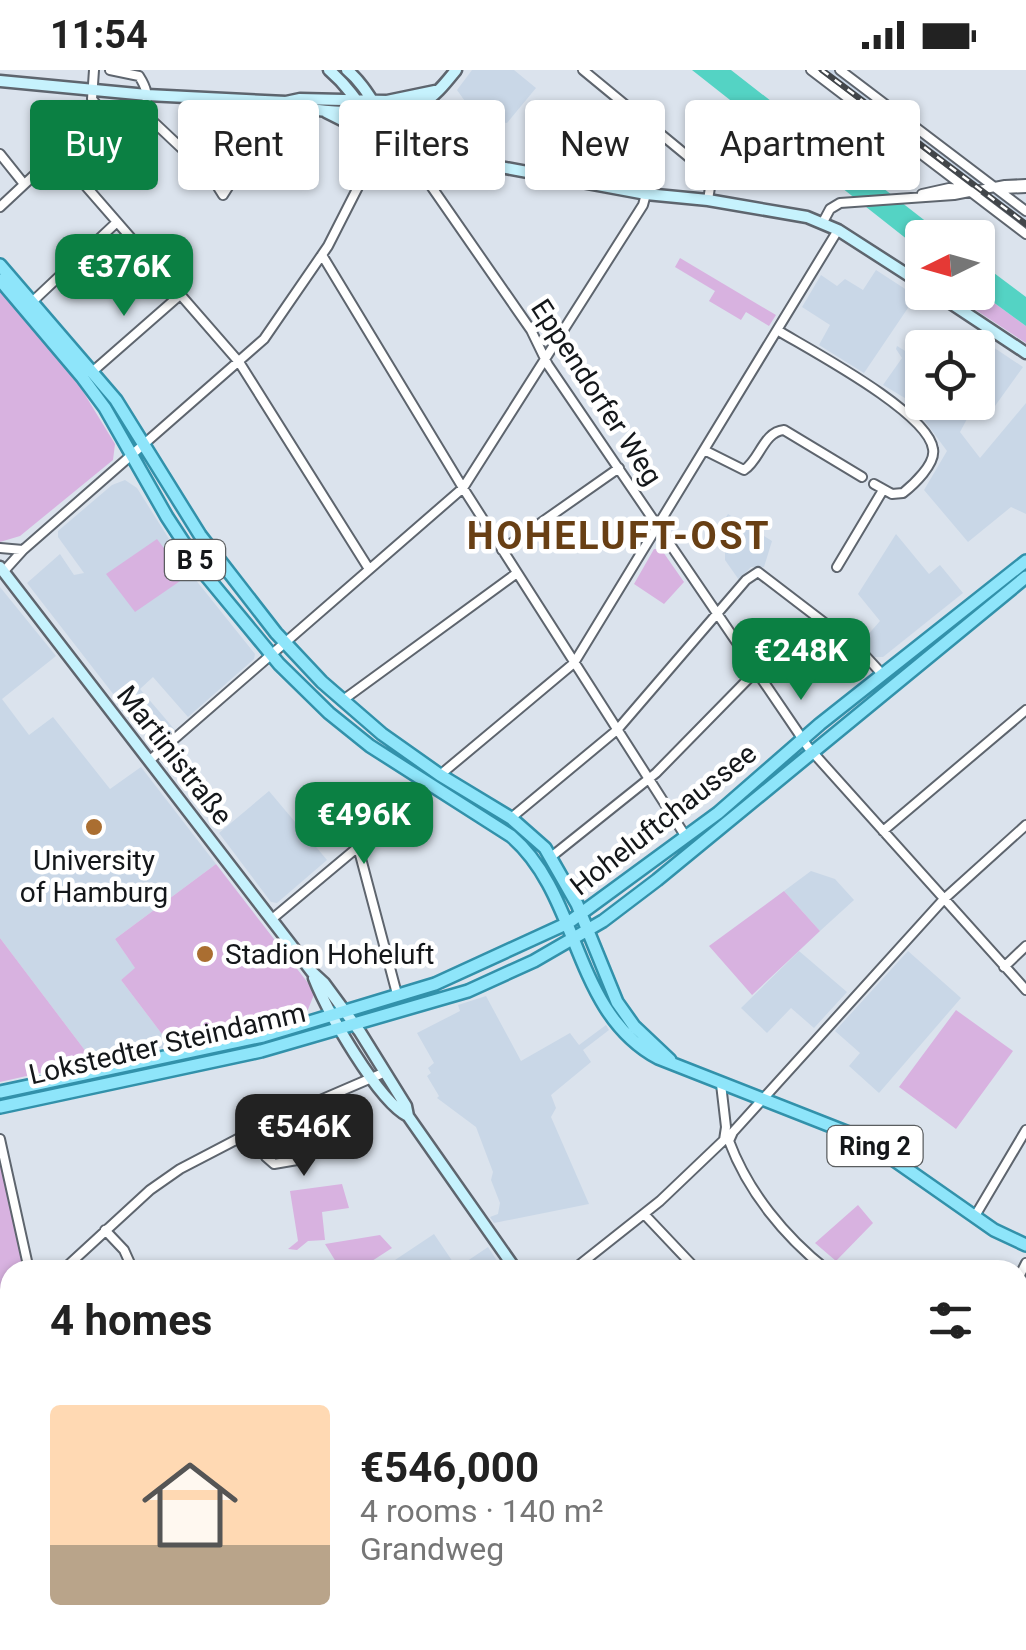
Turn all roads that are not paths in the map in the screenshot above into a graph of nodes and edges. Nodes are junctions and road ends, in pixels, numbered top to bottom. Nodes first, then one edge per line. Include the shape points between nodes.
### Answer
1 (94, 70) edge
2 (110, 70) edge
3 (329, 70) edge
4 (347, 70) edge
5 (456, 70) edge
6 (583, 70) edge
7 (811, 70) edge
8 (840, 70) edge
9 (864, 72) edge
10 (142, 73) edge
11 (0, 82) edge
12 (856, 82) junction
13 (91, 90) junction
14 (147, 95) junction
15 (92, 100) edge
16 (147, 100) edge
17 (246, 100) edge
18 (355, 100) edge
19 (372, 100) edge
20 (396, 100) edge
21 (339, 108) edge
22 (321, 109) joint
23 (339, 118) edge
24 (158, 126) edge
25 (178, 145) edge
26 (0, 154) edge
27 (505, 169) edge
28 (938, 169) junction
29 (30, 179) edge
30 (24, 184) junction
31 (1026, 186) edge
32 (997, 188) junction
33 (90, 190) edge
34 (356, 190) edge
35 (434, 190) edge
36 (968, 191) junction
37 (926, 193) junction
38 (646, 194) junction
39 (708, 200) junction
40 (0, 207) edge
41 (1026, 211) edge
42 (117, 222) junction
43 (823, 222) junction
44 (838, 230) junction
45 (1026, 234) edge
46 (322, 255) junction
47 (0, 265) edge
48 (905, 273) edge
49 (0, 280) edge
50 (180, 295) junction
51 (32, 302) junction
52 (961, 310) edge
53 (778, 330) junction
54 (1026, 353) edge
55 (546, 359) junction
56 (240, 362) junction
57 (92, 372) junction
58 (144, 444) junction
59 (704, 450) junction
60 (132, 456) junction
61 (618, 468) junction
62 (862, 477) dead end
63 (874, 484) dead end
64 (463, 488) junction
65 (883, 490) junction
66 (657, 524) junction
67 (0, 548) edge
68 (23, 550) junction
69 (502, 550) junction
70 (1026, 561) edge
71 (837, 568) dead end
72 (2, 569) edge
73 (370, 569) junction
74 (517, 573) junction
75 (1026, 576) edge
76 (719, 613) junction
77 (286, 644) junction
78 (272, 655) junction
79 (574, 663) junction
80 (757, 670) junction
81 (882, 674) junction
82 (342, 701) junction
83 (1026, 710) edge
84 (617, 730) junction
85 (802, 739) junction
86 (813, 753) junction
87 (150, 760) junction
88 (440, 776) junction
89 (649, 779) junction
90 (425, 784) junction
91 (511, 818) junction
92 (1026, 824) edge
93 (884, 831) junction
94 (686, 837) junction
95 (358, 848) junction
96 (551, 857) junction
97 (944, 899) junction
98 (581, 914) junction
99 (272, 918) junction
100 (568, 923) junction
101 (587, 930) junction
102 (574, 938) junction
103 (1026, 946) edge
104 (1004, 966) junction
105 (1026, 990) edge
106 (397, 994) junction
107 (372, 1016) junction
108 (342, 1019) junction
109 (374, 1057) junction
110 (673, 1063) junction
111 (378, 1076) junction
112 (722, 1084) junction
113 (0, 1092) edge
114 (762, 1098) junction
115 (307, 1106) junction
116 (0, 1107) edge
117 (252, 1130) junction
118 (1026, 1130) edge
119 (0, 1139) edge
120 (727, 1140) junction
121 (644, 1214) junction
122 (975, 1216) junction
123 (105, 1230) junction
124 (1026, 1246) edge
125 (27, 1260) edge
126 (73, 1260) edge
127 (128, 1260) edge
128 (509, 1260) edge
129 (585, 1260) edge
130 (688, 1260) edge
131 (816, 1260) edge

1 - 13 street
2 - 10 street
3 - 18 street, Eppendorfer Weg
4 - 19 street
5 - 20 street via 436,90
6 - 39 street via 708,172
7 - 28 street
8 - 12 street
9 - 12 street
10 - 14 street
11 - 13 street
12 - 32 street
13 - 14 street
13 - 15 street
14 - 16 street
14 - 17 street
21 - 22 street
22 - 23 street
24 - 25 street
26 - 30 street
27 - 38 street
28 - 36 street
28 - 37 street via 938,183
29 - 30 street
30 - 40 street
31 - 32 street
32 - 36 street
32 - 41 street
33 - 42 street
34 - 46 street
35 - 55 street, Eppendorfer Weg
36 - 37 street
36 - 45 street
37 - 43 street via 834,204
38 - 39 street
38 - 55 street
39 - 43 street
42 - 50 street
42 - 51 street
43 - 44 street
44 - 48 street
44 - 53 street
46 - 56 street via 264,339
46 - 64 street
47 - 51 main road, Ring 2
49 - 60 main road, B 5 via 82,377
50 - 56 street
50 - 57 street
51 - 57 main road, Ring 2
52 - 54 street
53 - 59 street
53 - 65 street via 899,404 932,445 915,484 903,494
55 - 61 street, Eppendorfer Weg
55 - 64 street
56 - 58 street
56 - 73 street
57 - 58 main road, Ring 2
58 - 60 street
58 - 77 main road, Ring 2 via 228,574
59 - 62 street via 744,470 770,435 784,430
59 - 66 street
60 - 68 street
60 - 78 main road, B 5 via 204,572
61 - 66 street, Eppendorfer Weg
61 - 69 street
63 - 65 street
64 - 69 street
64 - 73 street
65 - 71 street
66 - 76 street, Eppendorfer Weg
66 - 79 street
67 - 68 street
68 - 72 street
69 - 74 street
70 - 81 main road, Hoheluftchaussee
72 - 87 street, Martinistraße
73 - 77 street
74 - 79 street
74 - 82 street
75 - 86 main road, Hoheluftchaussee
76 - 80 street, Eppendorfer Weg
76 - 81 street via 758,572
76 - 84 street
77 - 78 street
77 - 82 main road, Ring 2
78 - 87 street
78 - 90 main road, Ring 2 via 329,712
79 - 84 street
79 - 88 street
80 - 85 street, Eppendorfer Weg
80 - 89 street
81 - 85 main road, Hoheluftchaussee
82 - 88 main road, Ring 2
83 - 93 street
84 - 89 street
84 - 91 street
85 - 86 street, Eppendorfer Weg
85 - 94 main road, Hoheluftchaussee
86 - 93 street, Eppendorfer Weg
86 - 101 main road, Hoheluftchaussee
87 - 99 street, Martinistraße
88 - 91 main road, Ring 2
89 - 94 street
89 - 96 street
90 - 95 street
90 - 100 main road, Ring 2 via 523,847
91 - 96 main road, Ring 2
92 - 97 street
93 - 97 street, Eppendorfer Weg
94 - 98 main road, Hoheluftchaussee
95 - 99 street
95 - 106 street
96 - 98 main road, Ring 2
97 - 104 street, Eppendorfer Weg
97 - 114 street
98 - 100 main road, Hoheluftchaussee
98 - 101 main road, Ring 2
99 - 108 street, Martinistraße
100 - 102 main road, Ring 2
100 - 106 main road, Hoheluftchaussee via 471,970
101 - 102 main road, Hoheluftchaussee
101 - 110 main road, Ring 2 via 623,1012
102 - 107 main road, Hoheluftchaussee via 482,986
102 - 110 main road, Ring 2 via 615,1021 652,1055
103 - 104 street
104 - 105 street, Eppendorfer Weg
106 - 108 main road, Hoheluftchaussee
107 - 108 main road, Hoheluftchaussee
107 - 109 street
108 - 109 street
108 - 111 street
108 - 113 main road, Lokstedter Steindamm
108 - 116 main road, Lokstedter Steindamm via 260,1051
109 - 111 street
110 - 112 main road, Ring 2
111 - 115 street
111 - 128 street via 406,1106
112 - 114 main road, Ring 2
112 - 120 street
114 - 120 street
114 - 122 main road, Ring 2 via 864,1139
115 - 117 street
115 - 117 street via 314,1150 309,1158 274,1164
117 - 123 street via 159,1182
118 - 122 street
119 - 125 street
120 - 121 street
120 - 131 street via 767,1209
121 - 129 street
121 - 130 street
122 - 124 main road, Ring 2
123 - 126 street
123 - 127 street

